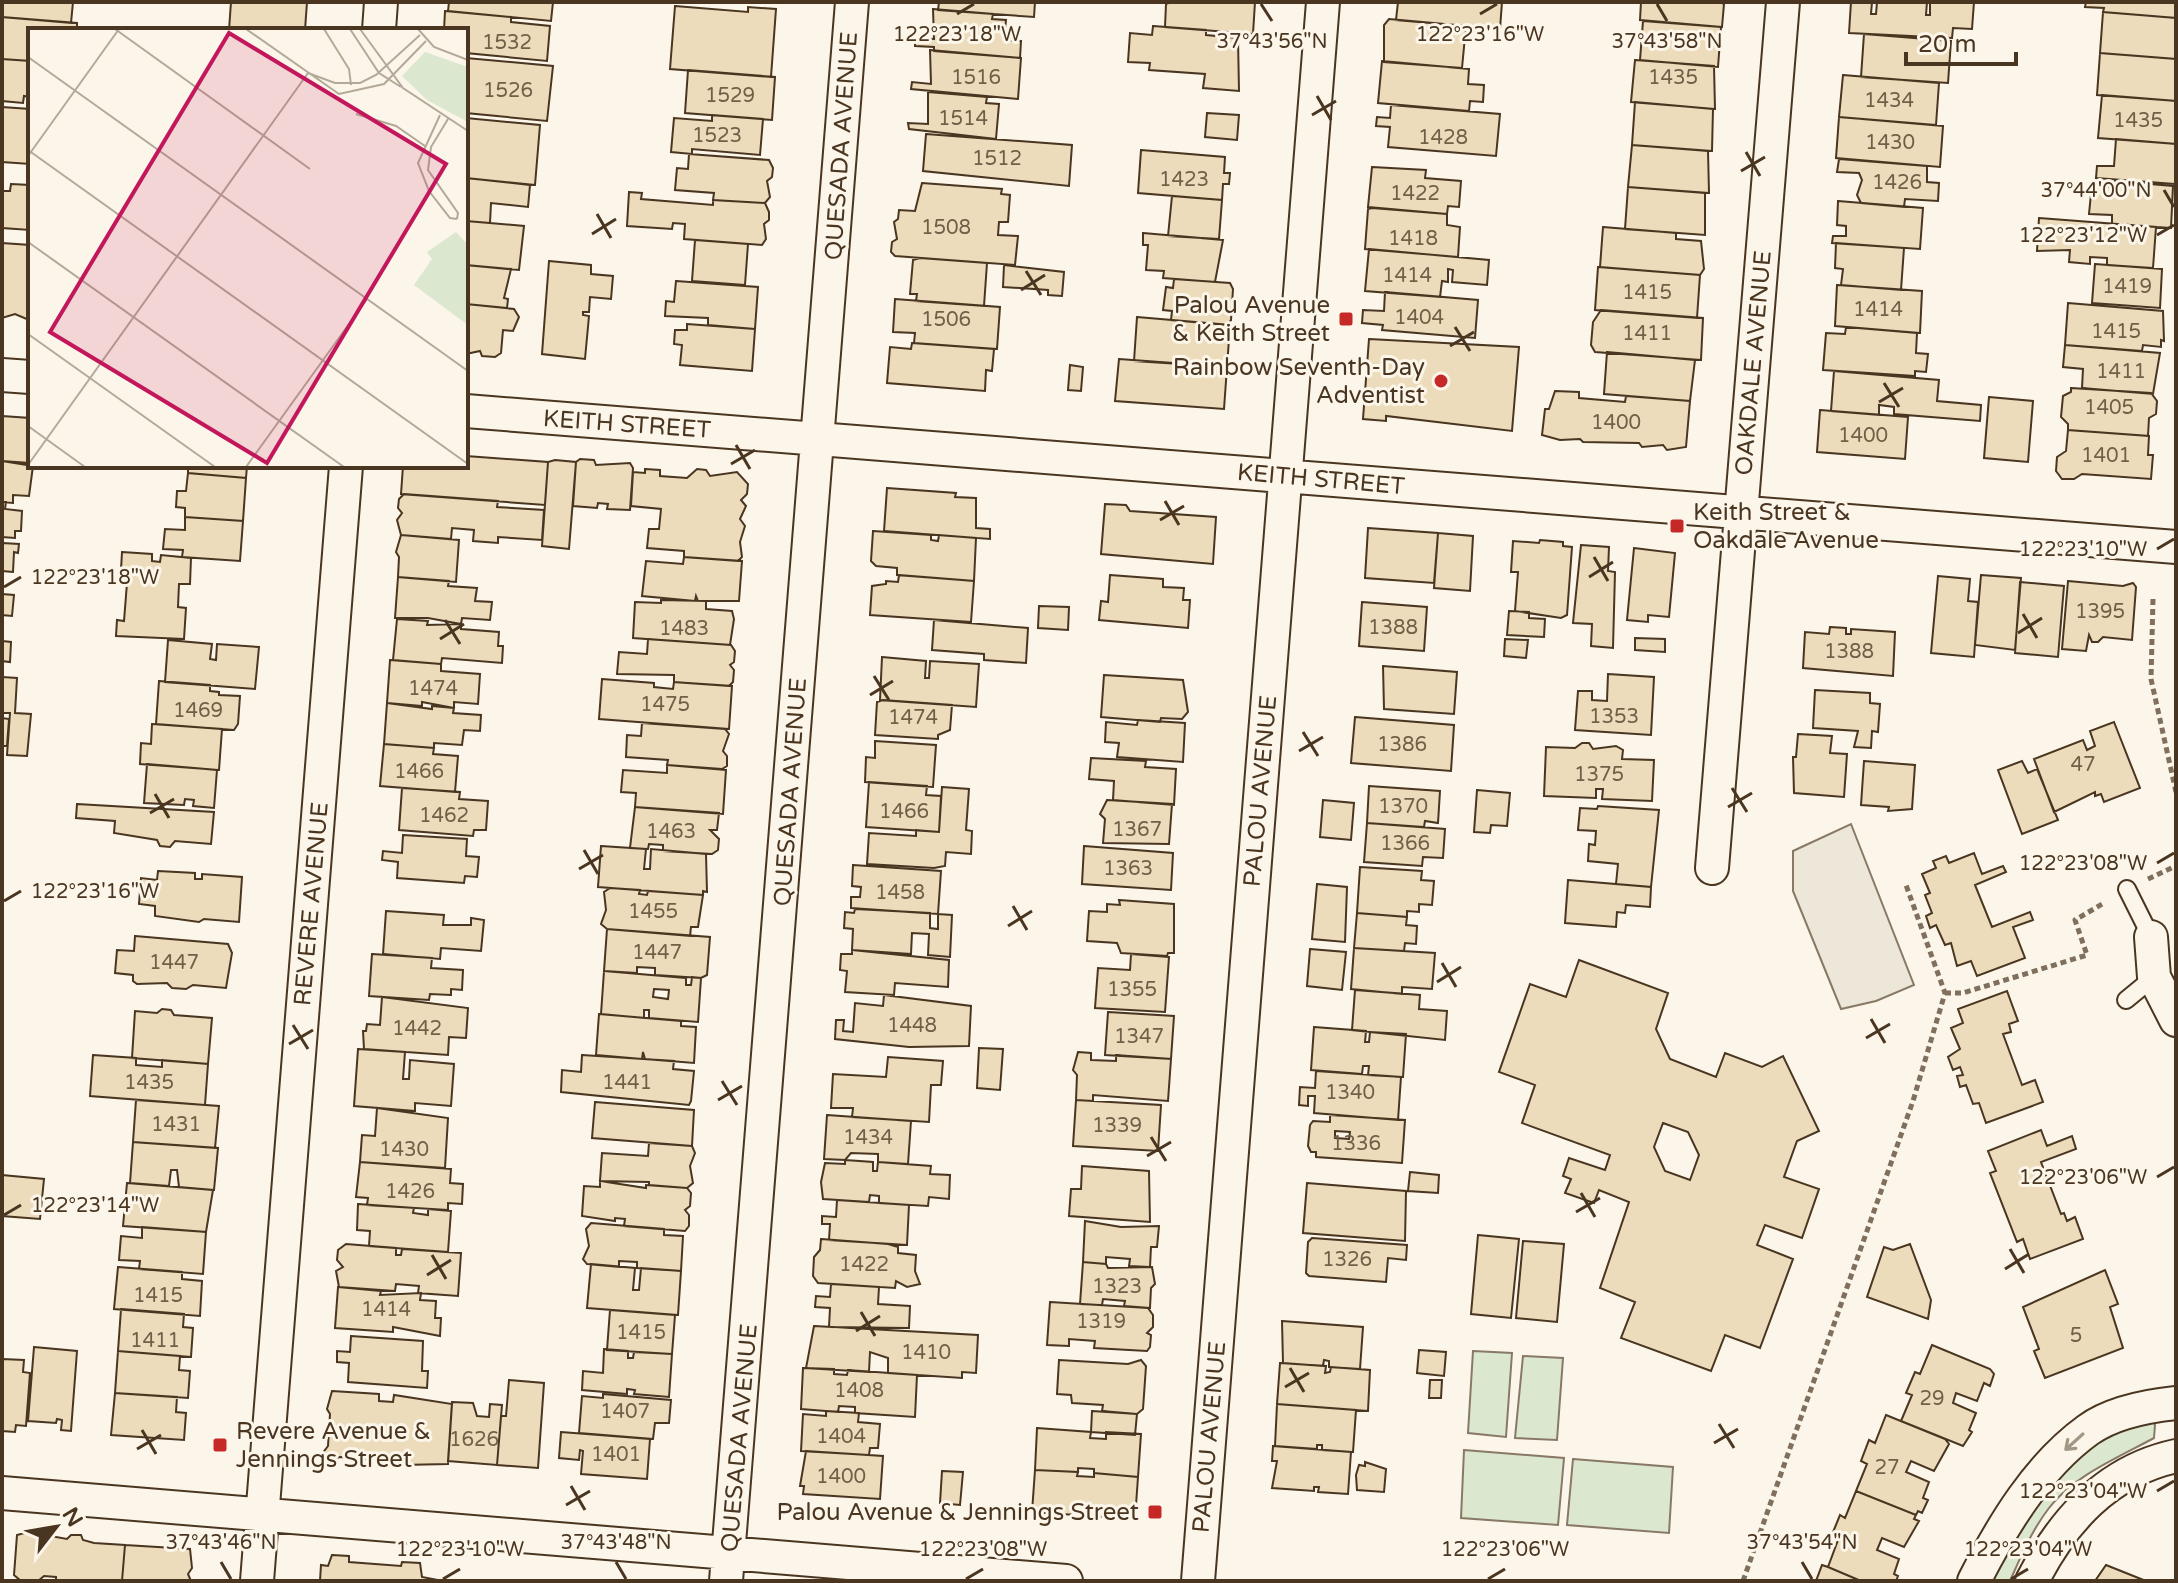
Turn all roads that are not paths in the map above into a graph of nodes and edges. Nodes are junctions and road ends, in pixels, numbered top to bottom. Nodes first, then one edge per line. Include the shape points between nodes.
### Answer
1 (381, 2) edge
2 (852, 2) edge
3 (1323, 2) edge
4 (1783, 2) edge
5 (379, 28) edge
6 (2, 375) edge
7 (28, 377) edge
8 (468, 411) edge
9 (818, 439) junction
10 (346, 468) edge
11 (1285, 476) junction
12 (1740, 513) junction
13 (2176, 547) edge
14 (1712, 868) dead end
15 (2127, 889) dead end
16 (2151, 937) joint
17 (2154, 977) junction
18 (2126, 1000) dead end
19 (2176, 1020) edge
20 (2176, 1403) edge
21 (2176, 1456) edge
22 (2, 1493) edge
23 (262, 1514) junction
24 (728, 1567) edge
25 (257, 1581) edge
26 (1066, 1581) edge
27 (1198, 1581) edge
28 (1974, 1581) edge
29 (2032, 1581) edge

1 - 5 street
2 - 9 street, QUESADA AVENUE
3 - 11 street, PALOU AVENUE
4 - 12 street, OAKDALE AVENUE
6 - 7 street
8 - 9 street, KEITH STREET
9 - 11 street, KEITH STREET
9 - 24 street, QUESADA AVENUE
10 - 23 street, REVERE AVENUE
11 - 12 street, KEITH STREET
11 - 27 street, PALOU AVENUE
12 - 13 street, KEITH STREET
12 - 14 street, OAKDALE AVENUE
15 - 16 lane
16 - 17 street
17 - 18 lane
17 - 19 street
20 -> 28 street via 2142,1407 2090,1428 2053,1461 2005,1524
21 - 29 street via 2123,1475 2086,1501 2049,1548
22 - 23 street
23 - 24 street
23 - 25 street, REVERE AVENUE
24 - 26 street

